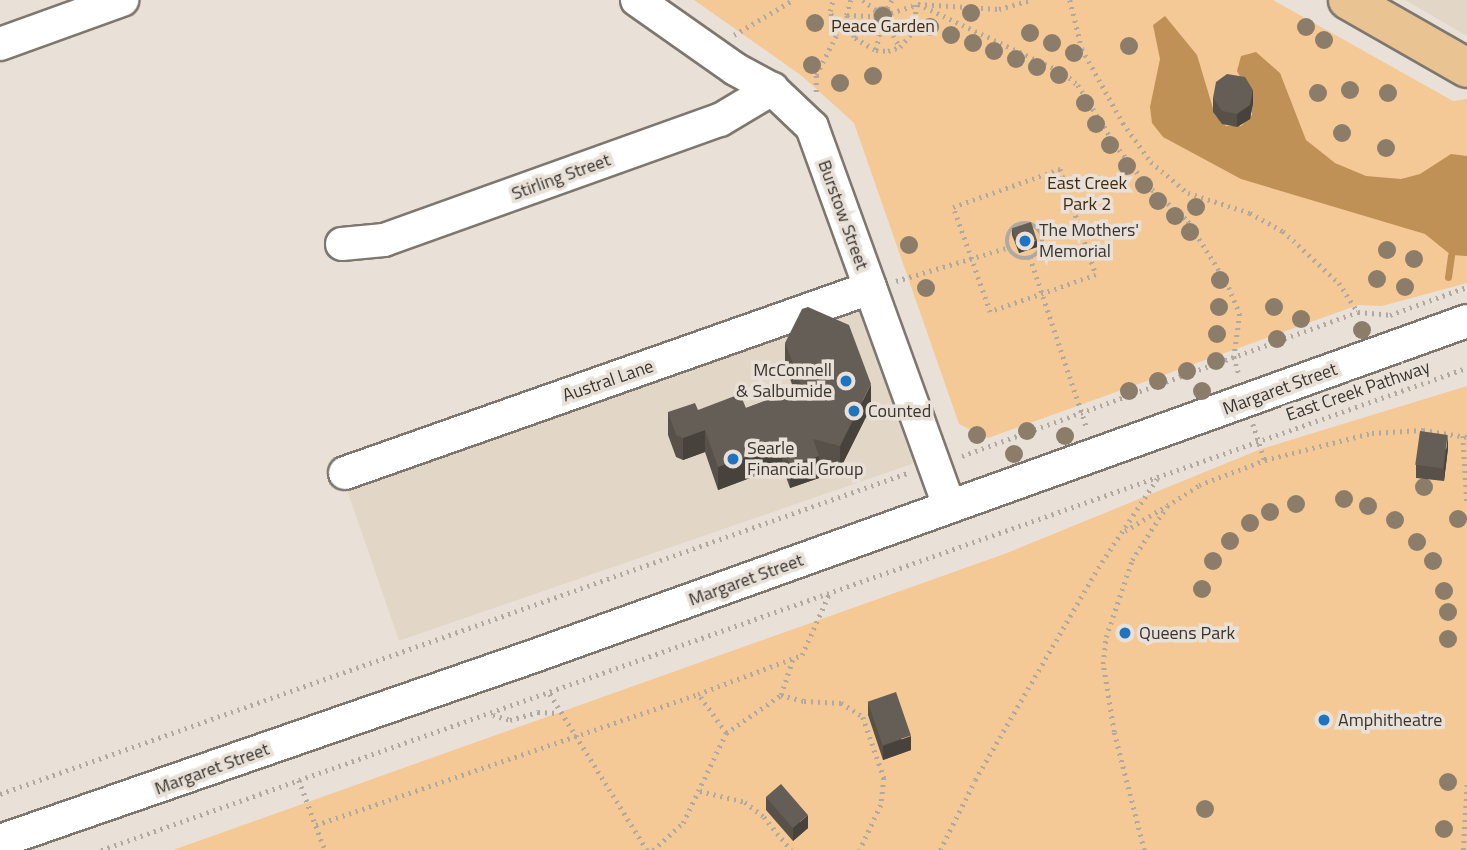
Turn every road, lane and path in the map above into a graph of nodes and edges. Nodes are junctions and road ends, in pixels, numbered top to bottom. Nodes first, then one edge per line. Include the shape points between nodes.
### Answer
1 (121, 0) edge
2 (637, 0) edge
3 (793, 0) edge
4 (851, 0) edge
5 (863, 0) edge
6 (880, 0) edge
7 (892, 0) edge
8 (1030, 0) edge
9 (1070, 0) edge
10 (1348, 0) edge
11 (916, 2) edge
12 (847, 15) junction
13 (883, 16) junction
14 (916, 28) junction
15 (855, 38) junction
16 (0, 44) edge
17 (900, 47) junction
18 (705, 48) junction
19 (876, 50) junction
20 (1467, 68) edge
21 (772, 89) junction
22 (342, 244) dead end
23 (1009, 247) junction
24 (1030, 257) junction
25 (971, 260) junction
26 (1467, 287) edge
27 (870, 288) junction
28 (1042, 294) junction
29 (1358, 312) junction
30 (1467, 321) edge
31 (1234, 357) junction
32 (1467, 368) edge
33 (1081, 411) junction
34 (1087, 428) dead end
35 (1465, 436) edge
36 (1257, 440) junction
37 (962, 456) dead end
38 (1265, 460) junction
39 (913, 471) dead end
40 (345, 473) dead end
41 (1158, 478) junction
42 (1467, 501) edge
43 (949, 506) junction
44 (1167, 506) junction
45 (1123, 532) junction
46 (829, 594) junction
47 (793, 658) junction
48 (550, 694) junction
49 (698, 694) junction
50 (782, 695) junction
51 (558, 713) junction
52 (491, 714) junction
53 (726, 733) junction
54 (577, 736) junction
55 (299, 780) junction
56 (1467, 782) edge
57 (700, 791) junction
58 (0, 794) edge
59 (316, 825) junction
60 (9, 842) edge
61 (101, 850) edge
62 (325, 850) edge
63 (647, 850) edge
64 (653, 850) edge
65 (791, 850) edge
66 (860, 850) edge
67 (940, 850) edge
68 (1144, 850) edge
69 (1463, 850) edge

1 - 16 street
2 - 18 street, Burstow Street
3 - 18 path via 773,16
4 - 12 path
5 - 13 path
6 - 13 path
7 - 13 path
8 - 11 path via 999,9
9 - 29 path via 1082,49 1151,162 1188,193 1250,213 1283,231 1339,283
10 - 20 main road
11 - 13 path
11 - 14 path
11 - 31 path via 1064,73 1078,85 1147,185 1188,221 1218,266 1240,314
12 - 13 path
12 - 15 path
13 - 14 path
13 - 15 path
13 - 17 path
13 - 19 path
14 - 17 path
15 - 19 path
17 - 19 path
18 - 21 street, Burstow Street
21 - 22 street, Stirling Street via 707,125 384,240
21 - 27 street, Burstow Street via 812,127
23 - 24 path via 1011,255 1022,260
23 - 24 path via 1006,239 1011,228 1027,222 1038,228 1043,243 1038,254
23 - 25 path
24 - 28 path
25 - 27 path
25 - 28 path via 990,312
25 - 28 path via 953,207 1060,169 1096,275
26 - 29 path via 1390,315
27 - 40 street, Austral Lane
27 - 43 street, Burstow Street
28 - 33 path
29 - 31 path
30 - 43 street, Margaret Street
31 - 33 path
32 - 36 path, East Creek Pathway
33 - 34 path
33 - 37 path
35 - 38 path via 1397,429
35 - 42 path
36 - 38 path
36 - 41 path, East Creek Pathway
38 - 44 path via 1199,485
39 - 58 path
41 - 45 path
41 - 46 path, East Creek Pathway
43 - 60 street, Margaret Street
44 - 45 path
44 - 68 path via 1132,560 1106,637 1102,664
45 - 67 path via 975,780
46 - 47 path via 802,655
46 - 48 path, East Creek Pathway
47 - 49 path
47 - 50 path
48 - 51 path
48 - 52 path, East Creek Pathway
49 - 53 path
49 - 54 path
50 - 53 path
50 - 66 path via 841,702 863,717 884,778 881,805
51 - 52 path via 538,712 510,720
51 - 54 path
52 - 55 path, East Creek Pathway
53 - 57 path
54 - 59 path
54 - 63 path
55 - 59 path
55 - 61 path, East Creek Pathway
56 - 69 path
57 - 64 path via 683,823
57 - 65 path via 745,802
59 - 62 path

